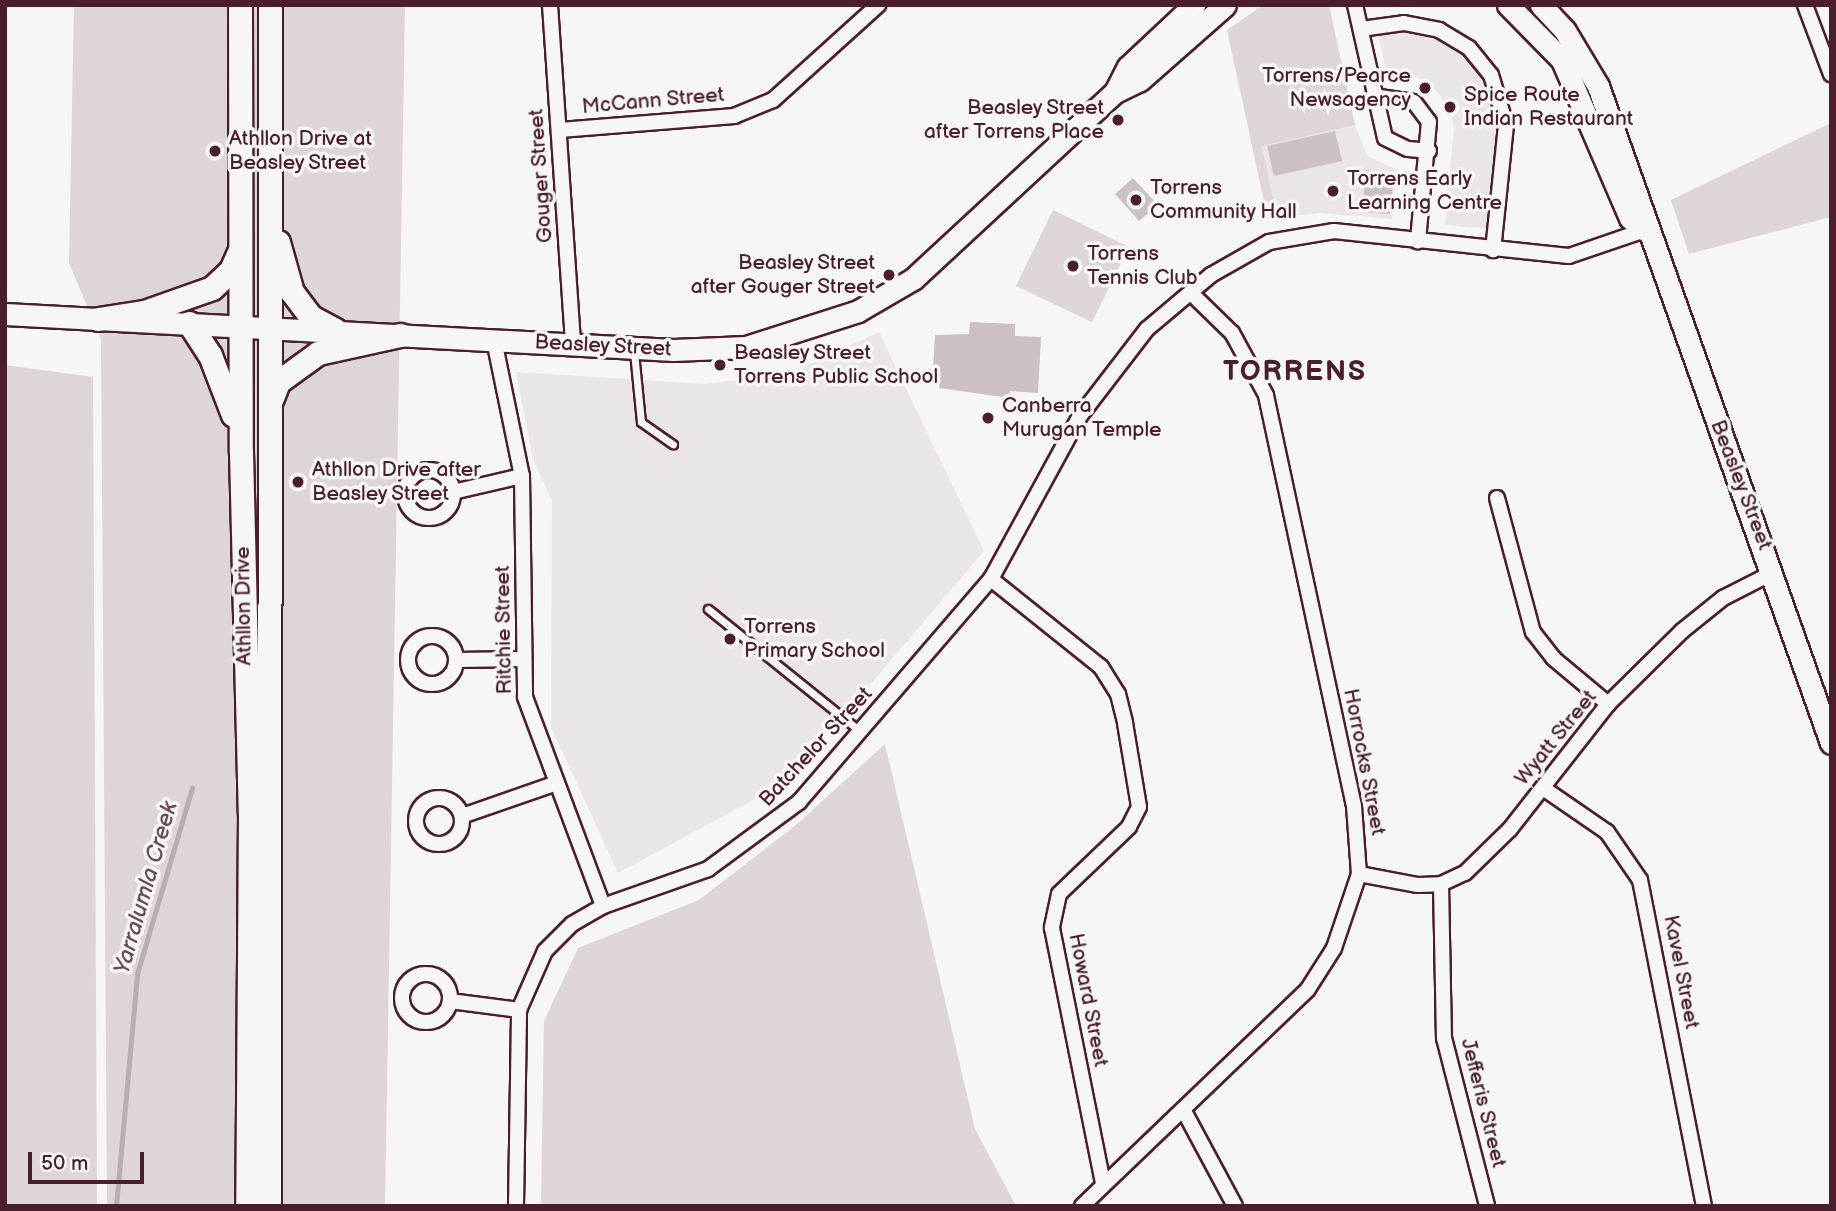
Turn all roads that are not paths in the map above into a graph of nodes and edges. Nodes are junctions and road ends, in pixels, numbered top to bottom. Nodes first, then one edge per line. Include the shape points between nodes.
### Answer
1 (240, 5) edge
2 (270, 5) edge
3 (550, 5) edge
4 (878, 5) edge
5 (1194, 5) edge
6 (1225, 5) edge
7 (1354, 5) edge
8 (1508, 5) edge
9 (1541, 5) edge
10 (1805, 5) edge
11 (1361, 29) junction
12 (1831, 74) edge
13 (1115, 92) junction
14 (1373, 96) junction
15 (560, 130) junction
16 (1429, 150) junction
17 (270, 215) junction
18 (1645, 230) junction
19 (1418, 241) junction
20 (1493, 250) junction
21 (240, 251) junction
22 (1191, 293) junction
23 (5, 314) edge
24 (98, 319) junction
25 (189, 323) junction
26 (240, 325) junction
27 (270, 327) junction
28 (335, 330) junction
29 (400, 335) junction
30 (494, 340) junction
31 (573, 344) junction
32 (633, 348) junction
33 (271, 400) junction
34 (673, 444) dead end
35 (241, 452) junction
36 (522, 476) junction
37 (453, 492) dead end
38 (1497, 498) dead end
39 (1773, 572) junction
40 (991, 579) junction
41 (708, 609) dead end
42 (523, 659) junction
43 (456, 660) dead end
44 (1608, 704) junction
45 (861, 733) junction
46 (1831, 743) edge
47 (554, 784) junction
48 (1543, 788) junction
49 (462, 816) dead end
50 (1359, 874) junction
51 (1441, 884) junction
52 (603, 906) junction
53 (450, 1002) dead end
54 (519, 1010) junction
55 (1184, 1111) junction
56 (1103, 1184) junction
57 (247, 1206) edge
58 (268, 1206) edge
59 (516, 1206) edge
60 (1082, 1206) edge
61 (1236, 1206) edge
62 (1487, 1206) edge
63 (1704, 1206) edge

1 - 21 main road, Athllon Drive
2 - 17 main road, Athllon Drive
3 - 15 street, Gouger Street
4 - 15 street, McCann Street via 773,100 734,116
5 - 13 main road, Beasley Street via 1128,67
6 - 13 main road, Beasley Street via 1140,80
7 - 11 street
8 - 18 main road, Beasley Street via 1562,60 1630,218
9 - 18 main road, Beasley Street via 1596,80 1646,215
10 - 12 street
11 - 14 street
11 - 20 street via 1405,23 1439,30 1469,48 1491,75 1506,125
13 - 32 main road, Beasley Street via 913,279 858,312 746,347
14 - 16 street via 1385,138 1408,149
14 - 16 street via 1405,97 1419,106 1431,128
15 - 31 street, Gouger Street
16 - 19 street
17 - 27 main road, Athllon Drive
17 - 28 main road via 292,292 311,317
18 - 20 street, Batchelor Street via 1569,256
18 - 39 main road, Beasley Street
19 - 20 street, Batchelor Street
19 - 22 street, Batchelor Street via 1334,231 1269,242 1246,250
21 - 24 main road via 231,270 212,288 144,312
21 - 26 main road, Athllon Drive
22 - 40 street, Batchelor Street via 1147,329 1113,368 1055,457
22 - 50 street, Horrocks Street via 1232,333 1266,395 1354,806
23 - 24 main road, Beasley Street
24 - 25 main road, Beasley Street
25 - 26 main road, Beasley Street
25 - 35 main road via 229,394
26 - 27 main road, Beasley Street
26 - 35 main road, Athllon Drive
27 - 28 main road, Beasley Street
27 - 33 main road, Athllon Drive
28 - 29 main road, Beasley Street
29 - 30 main road, Beasley Street
29 - 33 main road via 318,354 278,382
30 - 31 main road, Beasley Street
30 - 36 street, Ritchie Street
31 - 32 main road, Beasley Street
32 - 34 lane via 641,422
33 - 58 main road, Athllon Drive
35 - 57 main road, Athllon Drive via 250,814
36 - 37 street
36 - 42 street, Ritchie Street
38 - 44 street via 1533,632 1553,658
39 - 44 street, Wyatt Street via 1723,598
39 - 46 main road, Beasley Street
40 - 45 street, Batchelor Street
40 - 56 street, Howard Street via 1101,667 1118,694 1125,723 1139,807 1129,827 1059,894 1052,928
41 - 45 lane
42 - 43 street
42 - 47 street, Ritchie Street via 525,697
44 - 48 street, Wyatt Street
45 - 52 street, Batchelor Street via 799,802 748,844 708,869
47 - 49 street
47 - 52 street, Ritchie Street via 572,817
48 - 51 street, Wyatt Street via 1486,856
48 - 63 street, Kavel Street via 1607,832 1640,880
50 - 51 street
50 - 55 street, Horrocks Street via 1334,948 1308,989
51 - 62 street, Jefferis Street via 1444,1038
52 - 54 street, Batchelor Street via 572,924 545,951
53 - 54 street
54 - 59 street, Batchelor Street
55 - 56 street, Horrocks Street
55 - 61 street
56 - 60 street, Horrocks Street

